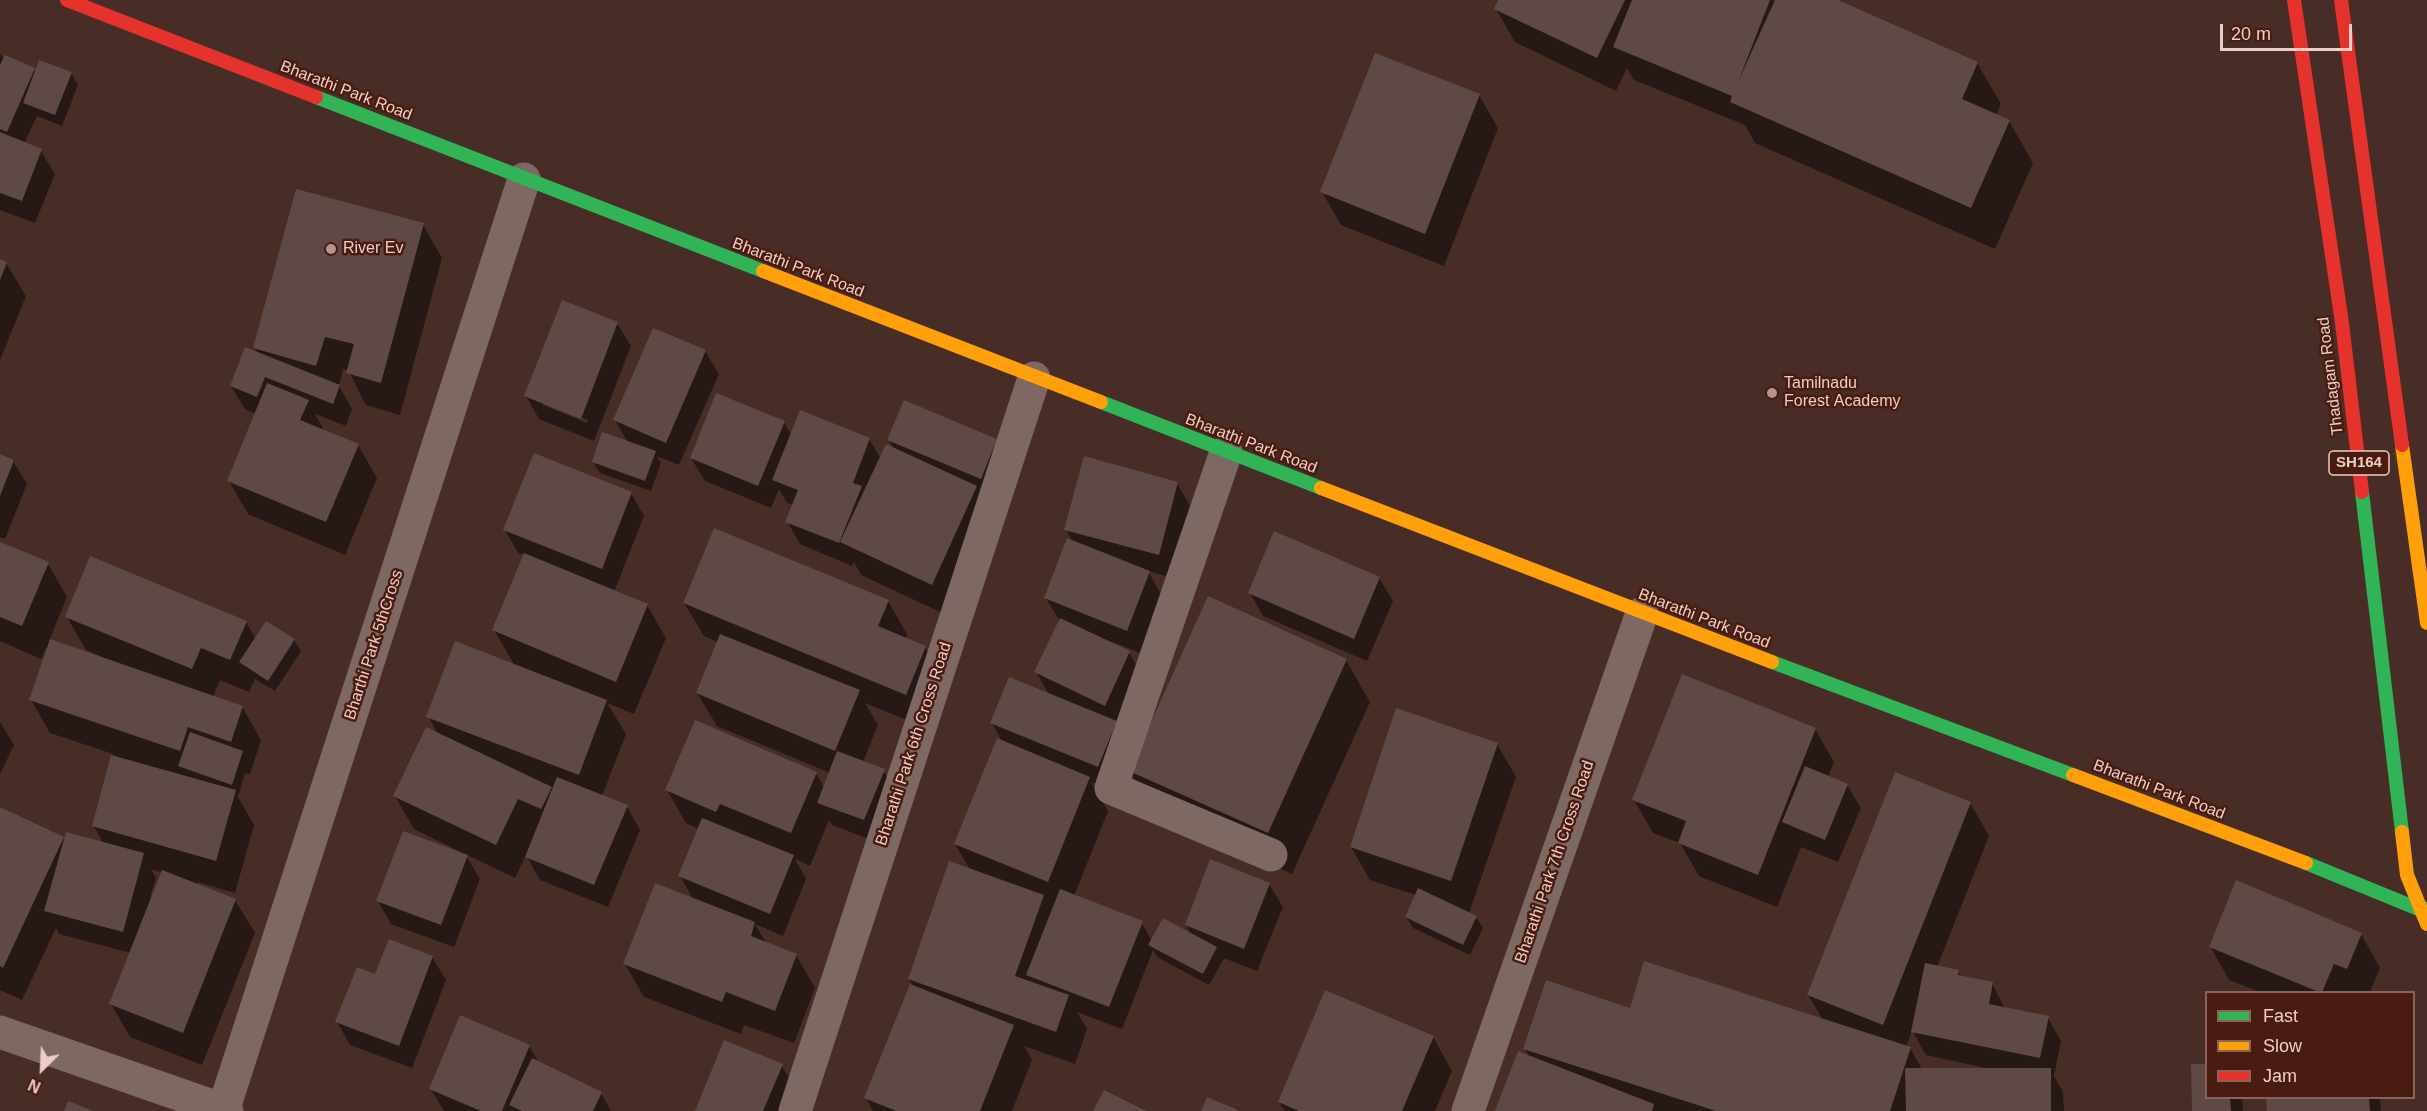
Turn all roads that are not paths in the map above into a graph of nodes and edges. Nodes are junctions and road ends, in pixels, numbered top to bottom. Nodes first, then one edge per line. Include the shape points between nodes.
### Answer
1 (67, 0) edge
2 (2294, 0) edge
3 (2341, 0) edge
4 (524, 179) junction
5 (1034, 378) junction
6 (1226, 452) junction
7 (1642, 613) junction
8 (2427, 622) edge
9 (1271, 855) dead end
10 (2424, 910) edge
11 (2427, 924) edge
12 (0, 1032) edge
13 (224, 1111) edge
14 (795, 1111) edge
15 (1468, 1111) edge

1 - 4 main road, Bharathi Park Road
2 - 10 main road, Thadagam Road / SH164 via 2342,323 2407,875
3 - 8 main road, SH164
4 - 5 main road, Bharathi Park Road
4 - 13 street, Bharthi Park 5thCross
5 - 6 main road, Bharathi Park Road
5 - 14 street, Bharathi Park 6th Cross Road
6 - 7 main road, Bharathi Park Road
6 - 9 street via 1111,788
7 - 10 main road, Bharathi Park Road
7 - 15 street, Bharathi Park 7th Cross Road
10 - 11 main road, Thadagam Road / SH164
12 - 13 street

